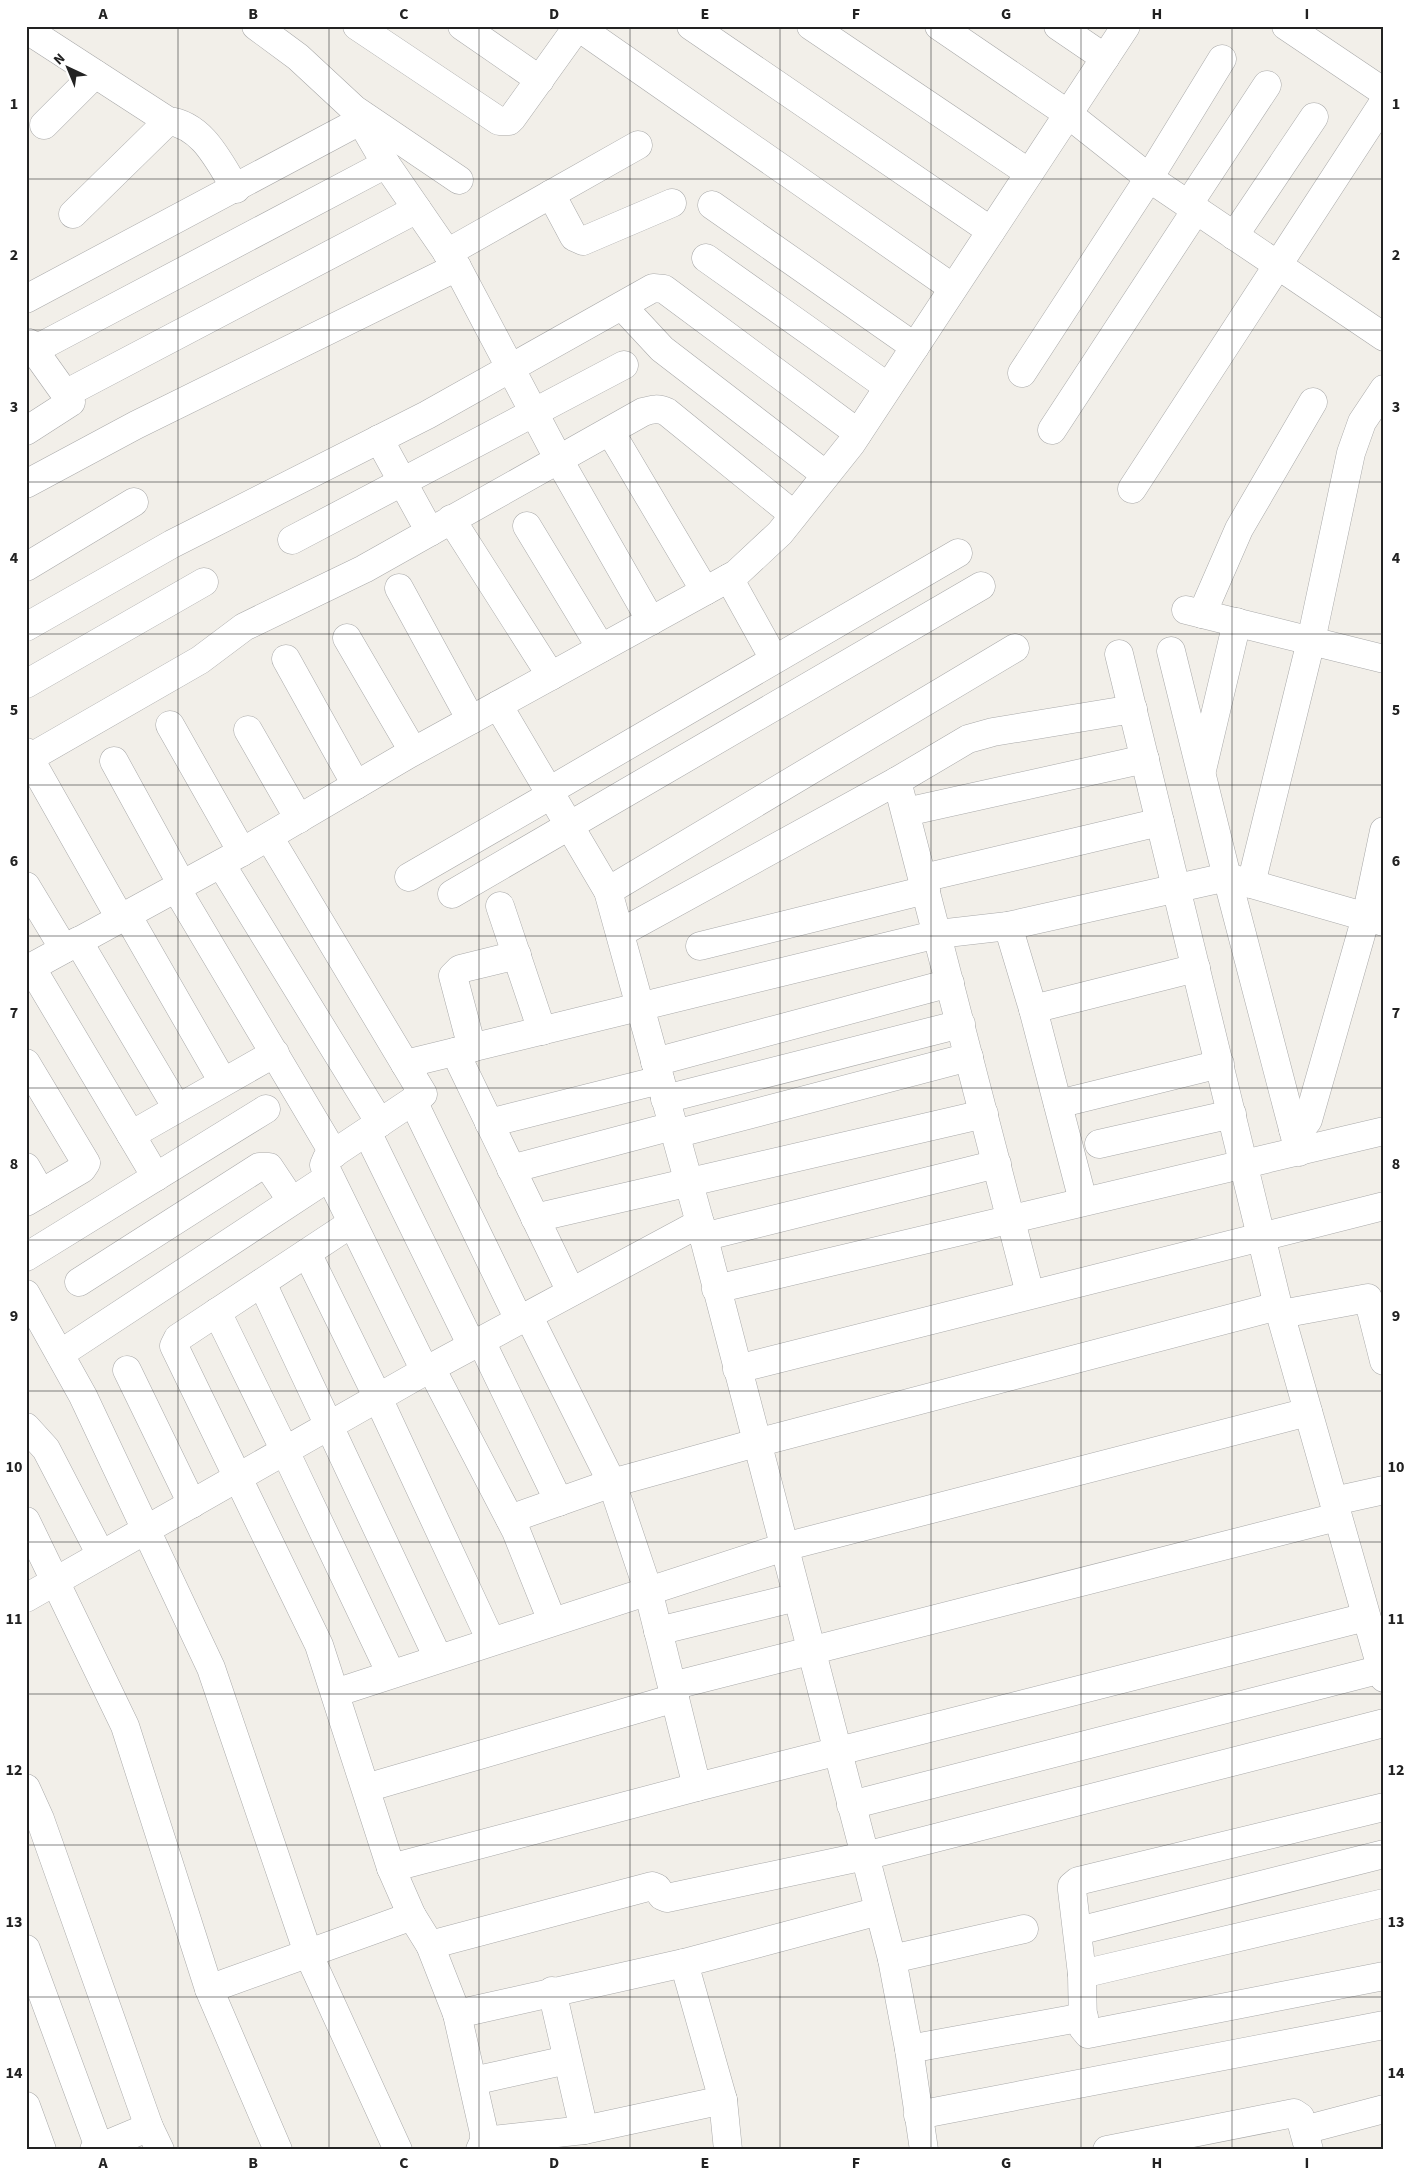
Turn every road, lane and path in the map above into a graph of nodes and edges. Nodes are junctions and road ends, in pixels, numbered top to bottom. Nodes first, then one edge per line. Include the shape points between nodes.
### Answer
1 (256, 26) edge
2 (357, 26) edge
3 (462, 26) edge
4 (577, 26) edge
5 (691, 26) edge
6 (811, 26) edge
7 (939, 26) edge
8 (1058, 26) edge
9 (1126, 26) edge
10 (1286, 26) edge
11 (26, 29) edge
12 (1105, 58) junction
13 (1222, 59) dead end
14 (95, 74) junction
15 (540, 80) junction
16 (1267, 85) dead end
17 (1384, 92) edge
18 (1384, 102) edge
19 (1068, 114) junction
20 (357, 115) junction
21 (1314, 117) dead end
22 (168, 121) junction
23 (44, 125) dead end
24 (638, 145) dead end
25 (386, 164) junction
26 (1029, 173) junction
27 (1149, 178) junction
28 (459, 180) dead end
29 (236, 189) junction
30 (551, 194) junction
31 (672, 203) dead end
32 (712, 204) dead end
33 (1192, 207) junction
34 (417, 209) junction
35 (73, 214) dead end
36 (991, 231) junction
37 (1234, 236) junction
38 (706, 258) dead end
39 (452, 260) junction
40 (1277, 265) junction
41 (953, 288) junction
42 (30, 290) edge
43 (622, 306) junction
44 (1384, 336) edge
45 (30, 346) edge
46 (915, 347) junction
47 (624, 365) dead end
48 (510, 368) junction
49 (1022, 373) dead end
50 (888, 387) junction
51 (1384, 389) edge
52 (66, 393) junction
53 (1313, 402) dead end
54 (534, 413) junction
55 (26, 430) edge
56 (1052, 430) dead end
57 (610, 431) junction
58 (858, 433) junction
59 (379, 439) junction
60 (559, 460) junction
61 (826, 475) junction
62 (403, 482) junction
63 (26, 484) edge
64 (1132, 488) dead end
65 (134, 502) dead end
66 (794, 515) junction
67 (440, 525) junction
68 (527, 526) dead end
69 (292, 540) dead end
70 (958, 553) dead end
71 (26, 567) edge
72 (729, 578) junction
73 (204, 582) dead end
74 (981, 586) dead end
75 (399, 588) dead end
76 (705, 591) junction
77 (651, 621) junction
78 (1237, 622) junction
79 (26, 628) edge
80 (346, 638) dead end
81 (1311, 640) junction
82 (601, 648) junction
83 (1015, 648) dead end
84 (1171, 651) dead end
85 (1119, 654) dead end
86 (774, 658) junction
87 (286, 659) dead end
88 (1384, 659) edge
89 (551, 676) junction
90 (26, 684) edge
91 (498, 705) junction
92 (1132, 709) junction
93 (471, 720) junction
94 (170, 725) dead end
95 (248, 730) dead end
96 (413, 752) junction
97 (27, 757) edge
98 (1145, 759) junction
99 (114, 761) dead end
100 (1201, 774) junction
101 (897, 781) junction
102 (356, 785) junction
103 (550, 793) junction
104 (906, 812) junction
105 (299, 819) junction
106 (1160, 822) junction
107 (569, 825) junction
108 (1384, 831) edge
109 (269, 836) junction
110 (231, 858) junction
111 (409, 877) dead end
112 (1239, 880) junction
113 (924, 884) junction
114 (26, 886) edge
115 (179, 886) junction
116 (1177, 888) junction
117 (608, 891) junction
118 (452, 894) dead end
119 (500, 906) dead end
120 (124, 916) junction
121 (1375, 920) edge
122 (1008, 926) junction
123 (620, 933) junction
124 (938, 934) junction
125 (71, 945) junction
126 (700, 946) dead end
127 (517, 955) junction
128 (29, 968) edge
129 (1196, 968) junction
130 (950, 983) junction
131 (640, 1007) junction
132 (1033, 1009) junction
133 (961, 1024) junction
134 (542, 1031) junction
135 (464, 1050) junction
136 (274, 1053) junction
137 (970, 1056) junction
138 (26, 1063) edge
139 (405, 1064) junction
140 (1220, 1064) junction
141 (660, 1080) junction
142 (224, 1082) junction
143 (413, 1101) junction
144 (1058, 1104) junction
145 (177, 1108) junction
146 (266, 1109) dead end
147 (984, 1114) junction
148 (1232, 1114) junction
149 (489, 1123) junction
150 (374, 1127) junction
151 (674, 1130) junction
152 (1384, 1131) edge
153 (131, 1135) junction
154 (1296, 1140) junction
155 (1099, 1144) dead end
156 (997, 1164) junction
157 (1244, 1164) junction
158 (332, 1165) junction
159 (26, 1167) edge
160 (511, 1169) junction
161 (156, 1177) junction
162 (688, 1182) junction
163 (34, 1197) edge
164 (291, 1200) junction
165 (1083, 1201) junction
166 (1384, 1206) edge
167 (535, 1218) junction
168 (1011, 1218) junction
169 (352, 1223) junction
170 (701, 1230) junction
171 (1262, 1236) junction
172 (307, 1253) junction
173 (26, 1257) edge
174 (79, 1282) dead end
175 (262, 1283) junction
176 (716, 1289) junction
177 (572, 1292) junction
178 (26, 1294) edge
179 (1030, 1294) junction
180 (1376, 1297) edge
181 (1279, 1310) junction
182 (217, 1312) junction
183 (524, 1318) junction
184 (476, 1344) junction
185 (60, 1354) junction
186 (1384, 1361) edge
187 (737, 1369) junction
188 (127, 1370) dead end
189 (428, 1370) junction
190 (378, 1398) junction
191 (1308, 1412) junction
192 (330, 1425) junction
193 (26, 1427) edge
194 (756, 1443) junction
195 (285, 1450) junction
196 (238, 1477) junction
197 (612, 1483) junction
198 (1384, 1490) edge
199 (558, 1502) junction
200 (192, 1504) junction
201 (1335, 1509) junction
202 (510, 1520) junction
203 (26, 1521) edge
204 (145, 1530) junction
205 (784, 1547) junction
206 (101, 1555) junction
207 (57, 1581) junction
208 (648, 1590) junction
209 (797, 1597) junction
210 (26, 1598) edge
211 (1366, 1617) junction
212 (552, 1621) junction
213 (658, 1631) junction
214 (491, 1641) junction
215 (811, 1649) junction
216 (438, 1658) junction
217 (1383, 1673) edge
218 (391, 1674) junction
219 (673, 1692) junction
220 (335, 1693) junction
221 (1384, 1723) edge
222 (838, 1752) junction
223 (697, 1787) junction
224 (26, 1788) edge
225 (366, 1788) junction
226 (851, 1805) junction
227 (1384, 1807) edge
228 (1384, 1854) edge
229 (865, 1856) junction
230 (391, 1868) junction
231 (1384, 1904) edge
232 (879, 1910) junction
233 (412, 1916) junction
234 (1024, 1929) dead end
235 (1078, 1931) junction
236 (430, 1945) junction
237 (26, 1949) edge
238 (308, 1953) junction
239 (892, 1959) junction
240 (684, 1963) junction
241 (1082, 1974) junction
242 (1384, 1976) edge
243 (209, 1989) junction
244 (552, 1991) junction
245 (457, 2014) junction
246 (1084, 2017) junction
247 (1384, 2025) edge
248 (909, 2049) junction
249 (567, 2060) junction
250 (473, 2081) junction
251 (723, 2100) junction
252 (26, 2106) edge
253 (1384, 2109) edge
254 (918, 2115) junction
255 (584, 2130) junction
256 (155, 2138) edge
257 (1307, 2140) edge
258 (482, 2146) edge
259 (98, 2149) edge
260 (42, 2150) edge
261 (278, 2150) edge
262 (398, 2150) edge
263 (728, 2150) edge
264 (924, 2150) edge
265 (1107, 2150) edge

1 - 20 street via 298,56
2 - 15 street via 500,121 512,118
3 - 15 street
4 - 15 street
4 - 41 street
5 - 36 street
6 - 26 street
7 - 19 street
8 - 12 street
9 - 12 street
10 - 17 street
11 - 14 street
12 - 19 street
13 - 27 street
14 - 22 street
14 - 23 street
16 - 33 street
18 - 40 street
19 - 26 street
19 - 27 street
20 - 25 street
20 - 28 street
20 - 29 street
21 - 37 street
22 - 29 street via 186,125 204,139
22 - 35 street
24 - 30 street
25 - 34 street
25 - 45 street
26 - 36 street
27 - 33 street
27 - 49 street
29 - 42 street
30 - 31 street via 574,237 583,241
30 - 39 street
32 - 46 street
33 - 37 street
33 - 56 street
34 - 39 street
34 - 52 street
36 - 41 street
37 - 40 street
38 - 50 street
39 - 48 street
39 - 63 street
40 - 44 street
40 - 64 street
41 - 46 street
43 - 48 street
43 - 58 street via 653,288 664,289
43 - 61 street via 662,349
45 - 52 street
46 - 50 street
47 - 54 street
48 - 54 street
48 - 59 street
50 - 58 street
51 - 81 street via 1356,435
52 - 55 street via 71,399 70,404
53 - 78 street via 1194,612
54 - 60 street
54 - 62 street
57 - 60 street
57 - 66 street via 643,412 660,409 667,412
57 - 76 street
58 - 61 street
59 - 62 street
59 - 79 street via 172,544
60 - 67 street
60 - 77 street
61 - 66 street
62 - 67 street
62 - 69 street
65 - 71 street
66 - 72 street via 780,533
67 - 89 street
67 - 97 street via 364,569 244,627 200,660
68 - 82 street
70 - 86 street
72 - 76 street
72 - 86 street
73 - 90 street
74 - 107 street
75 - 93 street
76 - 77 street
77 - 82 street
78 - 81 street
78 - 100 street
80 - 96 street
81 - 88 street
81 - 112 street
82 - 89 street
83 - 117 street
84 - 100 street
85 - 92 street
86 - 103 street
87 - 102 street
89 - 91 street
91 - 93 street
91 - 103 street
92 - 98 street
92 - 101 street via 978,735
93 - 96 street
94 - 110 street
95 - 105 street
96 - 102 street
97 - 120 street
98 - 104 street
98 - 106 street
99 - 115 street
100 - 112 street
101 - 104 street
101 - 123 street
102 - 105 street
103 - 107 street
103 - 111 street
104 - 113 street
105 - 109 street
106 - 113 street
106 - 116 street
107 - 117 street
107 - 118 street
108 - 121 street
109 - 110 street
109 - 139 street
110 - 115 street
110 - 150 street
112 - 116 street
112 - 121 street
112 - 154 street
113 - 124 street
113 - 126 street
114 - 125 street
115 - 120 street
115 - 136 street
116 - 122 street
116 - 129 street
117 - 123 street
119 - 127 street
120 - 125 street
120 - 142 street
121 - 154 street via 1308,1120
122 - 124 street
122 - 132 street
123 - 131 street
124 - 130 street
124 - 131 street
125 - 128 street
125 - 145 street
127 - 134 street
127 - 135 street via 460,969 453,976
128 - 153 street
129 - 132 street
129 - 140 street
130 - 133 street
130 - 141 street
131 - 134 street
131 - 141 street
132 - 144 street
133 - 137 street
133 - 141 street
134 - 135 street
135 - 139 street
135 - 149 street
136 - 142 street
136 - 158 street
137 - 147 street
137 - 151 street
138 - 163 street via 86,1163 82,1169
139 - 143 street via 423,1094
140 - 144 street
140 - 148 street
141 - 149 street
141 - 151 street
142 - 145 street
143 - 150 street
143 - 183 street
144 - 165 street
145 - 153 street
146 - 161 street
147 - 156 street
147 - 162 street
148 - 155 street
148 - 157 street
149 - 160 street
150 - 158 street
150 - 184 street
151 - 160 street
151 - 162 street
152 - 154 street
153 - 161 street
154 - 157 street
156 - 168 street
156 - 170 street
157 - 165 street
157 - 171 street
158 - 164 street
158 - 169 street
159 - 163 street
160 - 167 street
161 - 173 street
162 - 167 street
162 - 170 street
164 - 174 street via 269,1167 259,1167
164 - 185 street
165 - 168 street
166 - 171 street
167 - 177 street
168 - 176 street
168 - 179 street
169 - 172 street
169 - 189 street
170 - 176 street
170 - 177 street
171 - 179 street
171 - 181 street
172 - 175 street
172 - 190 street
175 - 182 street
175 - 192 street
176 - 187 street
177 - 183 street
178 - 185 street
179 - 187 street
180 - 181 street
180 - 186 street
181 - 191 street
181 - 194 street
182 - 195 street
182 - 196 street via 178,1338 174,1346
183 - 184 street
183 - 197 street
184 - 189 street
184 - 199 street
185 - 204 street
187 - 194 street
188 - 200 street
189 - 190 street
189 - 202 street
190 - 192 street
190 - 214 street
191 - 201 street
191 - 205 street
192 - 195 street
192 - 216 street
193 - 206 street via 46,1449
194 - 197 street
194 - 205 street
195 - 196 street
195 - 218 street
196 - 200 street
196 - 220 street via 319,1645
197 - 199 street
197 - 208 street
198 - 201 street
199 - 202 street
200 - 204 street
201 - 211 street
201 - 215 street
202 - 212 street
203 - 207 street
204 - 206 street
204 - 238 street via 211,1668
205 - 208 street
205 - 209 street
206 - 207 street
207 - 210 street
207 - 243 street via 125,1726
208 - 212 street
208 - 213 street
209 - 213 street
209 - 215 street
211 - 217 street
211 - 222 street
212 - 214 street
213 - 219 street
214 - 216 street
215 - 219 street
215 - 222 street
216 - 218 street
217 - 226 street
218 - 220 street
219 - 223 street
219 - 225 street
220 - 225 street
221 - 229 street
222 - 223 street
222 - 226 street
223 - 230 street
224 - 256 street
225 - 230 street
226 - 229 street
227 - 235 street via 1078,1881 1072,1890
228 - 235 street
229 - 232 street
229 - 236 street via 667,1898 652,1886
230 - 233 street
231 - 241 street
232 - 239 street
232 - 240 street
233 - 236 street
233 - 238 street
234 - 239 street
235 - 241 street
236 - 245 street
237 - 259 street
238 - 243 street
238 - 262 street
239 - 248 street
240 - 244 street
240 - 251 street
241 - 246 street
242 - 246 street via 1088,2034 1083,2028
243 - 261 street
244 - 245 street
244 - 249 street
245 - 250 street
246 - 248 street
247 - 254 street
248 - 254 street
249 - 250 street
249 - 255 street
250 - 258 street
251 - 255 street
251 - 263 street
252 - 260 street
253 - 257 street
254 - 264 street
255 - 258 street
256 - 259 street
257 - 265 street via 1299,2115 1294,2113

